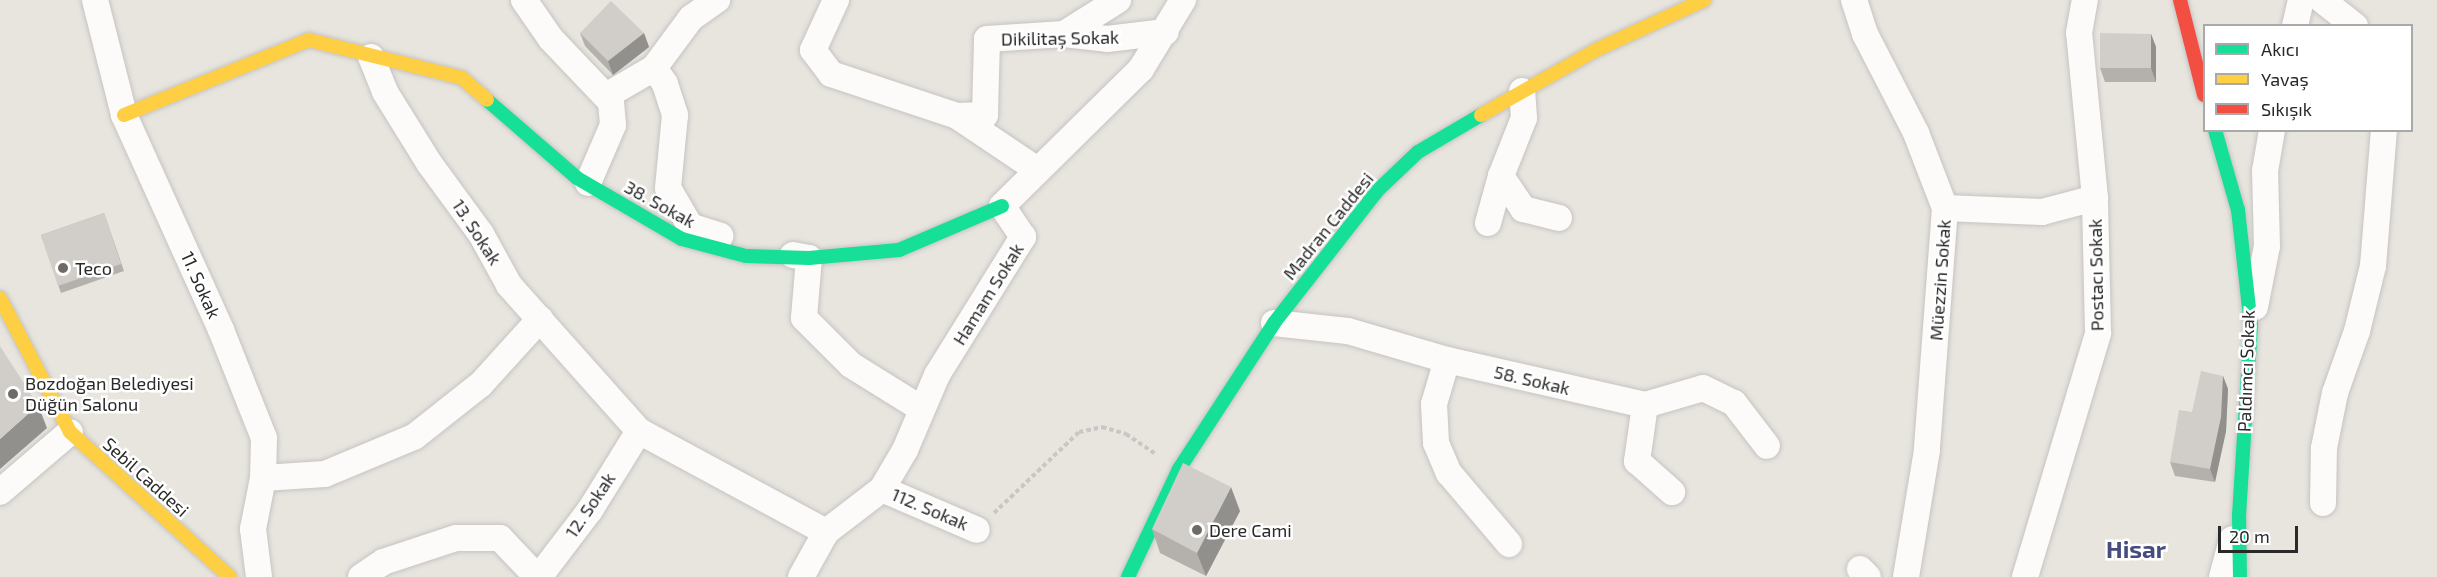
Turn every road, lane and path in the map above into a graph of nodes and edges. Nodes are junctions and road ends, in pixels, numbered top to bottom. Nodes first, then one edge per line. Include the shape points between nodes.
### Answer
1 (95, 0) edge
2 (524, 0) edge
3 (717, 0) edge
4 (836, 0) edge
5 (1118, 0) edge
6 (1184, 0) edge
7 (1704, 0) edge
8 (1854, 0) edge
9 (2085, 0) edge
10 (2180, 0) edge
11 (2301, 0) edge
12 (2322, 0) edge
13 (2295, 24) edge
14 (2352, 24) edge
15 (1166, 32) junction
16 (1064, 34) junction
17 (371, 57) junction
18 (654, 68) junction
19 (2203, 87) edge
20 (1522, 91) junction
21 (606, 96) junction
22 (124, 115) junction
23 (957, 116) junction
24 (2216, 132) edge
25 (2272, 132) edge
26 (2384, 132) edge
27 (1036, 169) junction
28 (1501, 176) junction
29 (588, 183) junction
30 (2095, 198) junction
31 (1002, 206) junction
32 (1945, 208) junction
33 (1559, 218) dead end
34 (1488, 223) dead end
35 (809, 258) junction
36 (0, 298) edge
37 (540, 319) junction
38 (1274, 323) junction
39 (2251, 326) junction
40 (1447, 360) junction
41 (1645, 405) junction
42 (920, 408) junction
43 (639, 431) junction
44 (70, 432) junction
45 (1767, 446) dead end
46 (1179, 469) junction
47 (263, 478) junction
48 (882, 489) junction
49 (0, 492) edge
50 (1672, 492) dead end
51 (2323, 503) dead end
52 (2239, 515) junction
53 (977, 530) joint
54 (826, 532) junction
55 (1509, 544) dead end
56 (230, 577) edge
57 (259, 577) edge
58 (361, 577) edge
59 (538, 577) edge
60 (801, 577) edge
61 (1128, 577) edge
62 (1906, 577) edge
63 (2025, 577) edge
64 (2222, 577) edge
65 (2240, 577) edge

1 - 22 street, 11. Sokak
2 - 21 street via 551,39
3 - 18 street via 691,18
4 - 23 street via 813,50 831,74
5 - 16 street
6 - 15 street
7 - 20 street, Madran Caddesi via 1596,50
8 - 32 street, Müezzin Sokak via 1865,34 1916,133
9 - 30 street, Postacı Sokak via 2079,33
10 - 19 street
11 - 13 street
12 - 14 street
15 - 16 street, Dikilitaş Sokak via 1107,39
15 - 27 street via 1141,69
16 - 23 street, Dikilitaş Sokak via 987,39 986,115
17 - 22 street via 309,40
17 - 29 street, 38. Sokak via 462,78
17 - 37 street, 13. Sokak via 385,92 429,163 481,234 509,285
18 - 21 street
18 - 35 street via 665,84 675,115 668,188 690,226 739,243
20 - 28 street via 1524,118
20 - 38 street, Madran Caddesi via 1410,160 1377,191
21 - 29 street via 611,102 613,125
22 - 47 street, 11. Sokak via 221,330 264,438
23 - 27 street
24 - 39 street, Paldımcı Sokak via 2238,210
25 - 39 street via 2265,171 2267,246
26 - 51 street via 2373,266 2357,331 2335,393 2324,448
27 - 31 street
28 - 33 street via 1523,209
28 - 34 street
29 - 35 street, 38. Sokak via 682,239 746,256
30 - 32 street via 2042,212
30 - 63 street, Postacı Sokak via 2098,333
31 - 35 street, 38. Sokak via 899,250
31 - 42 street, Hamam Sokak via 1023,237
32 - 62 street, Müezzin Sokak via 1927,450
35 - 42 street via 804,318 851,365
36 - 44 street, Sebil Caddesi
37 - 43 street, 13. Sokak
37 - 47 street via 481,384 414,437 325,474
38 - 40 street, 58. Sokak via 1348,331
38 - 46 street, Madran Caddesi
39 - 52 street, Paldımcı Sokak
40 - 41 street, 58. Sokak
40 - 55 street via 1434,404 1436,443 1449,473
41 - 45 street, 58. Sokak via 1703,388 1734,403
41 - 50 street via 1637,461
42 - 48 street, Hamam Sokak via 905,450
43 - 54 street, 13. Sokak
43 - 59 street, 12. Sokak via 590,510
44 - 49 street
44 - 56 street, Sebil Caddesi
46 - 53 path via 1126,434 1102,427 1078,432
46 - 61 street, Madran Caddesi
47 - 57 street, 11. Sokak via 253,530
48 - 53 street, 112. Sokak
48 - 54 street, Hamam Sokak
52 - 64 street, Paldımcı Sokak
52 - 65 street
54 - 60 street, Hamam Sokak
58 - 59 street via 384,562 456,538 500,538

